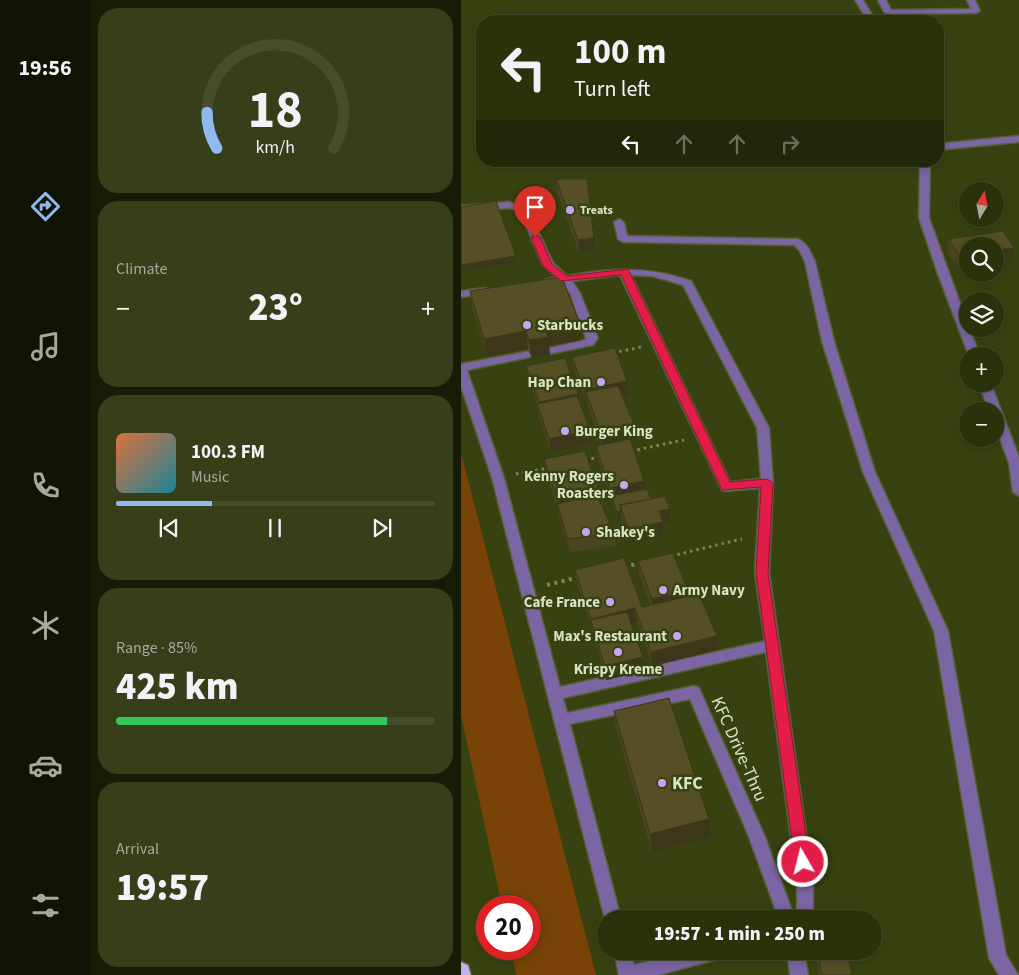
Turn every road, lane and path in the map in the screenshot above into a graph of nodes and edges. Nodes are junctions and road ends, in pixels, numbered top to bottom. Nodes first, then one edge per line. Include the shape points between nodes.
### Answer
1 (859, 0) edge
2 (882, 0) edge
3 (971, 0) edge
4 (868, 15) edge
5 (1019, 139) edge
6 (944, 146) edge
7 (925, 167) edge
8 (461, 209) edge
9 (619, 222) dead end
10 (625, 272) junction
11 (565, 279) junction
12 (537, 283) edge
13 (499, 289) edge
14 (461, 294) edge
15 (971, 347) edge
16 (549, 351) edge
17 (530, 354) edge
18 (461, 368) edge
19 (988, 392) edge
20 (701, 436) junction
21 (624, 452) edge
22 (604, 456) edge
23 (575, 462) edge
24 (556, 466) edge
25 (497, 478) junction
26 (767, 483) junction
27 (1019, 492) edge
28 (764, 534) junction
29 (669, 556) edge
30 (650, 561) edge
31 (621, 567) edge
32 (583, 576) edge
33 (526, 590) junction
34 (772, 645) junction
35 (554, 694) junction
36 (561, 720) junction
37 (611, 910) edge
38 (784, 910) edge
39 (805, 910) edge
40 (624, 960) edge
41 (684, 960) edge
42 (796, 960) edge
43 (628, 975) edge
44 (799, 975) edge
45 (1009, 975) edge

1 - 4 street
2 - 3 street via 888,12 976,11
5 - 6 street
7 - 15 street via 925,218
8 - 11 street via 508,205 523,208 548,266
9 - 45 street via 623,239 797,242 805,250 828,341 869,472 941,631 998,958
10 - 11 street
10 - 20 street
10 - 26 street via 667,275 687,283 763,428
11 - 12 street
11 - 16 street via 575,293 592,338 589,343
13 - 14 street
17 - 18 street
18 - 25 street
19 - 27 street via 1015,463
20 - 21 path
20 - 26 street via 726,487
22 - 23 path
24 - 25 path
25 - 33 street
26 - 28 street
28 - 29 path
28 - 34 street via 762,573
30 - 31 path
32 - 33 path
33 - 35 street
34 - 35 street
34 - 39 street via 805,882
35 - 36 street
36 - 37 street
36 - 38 street, KFC Drive-Thru via 694,692 757,837
40 - 43 street
41 - 43 street
42 - 44 street

